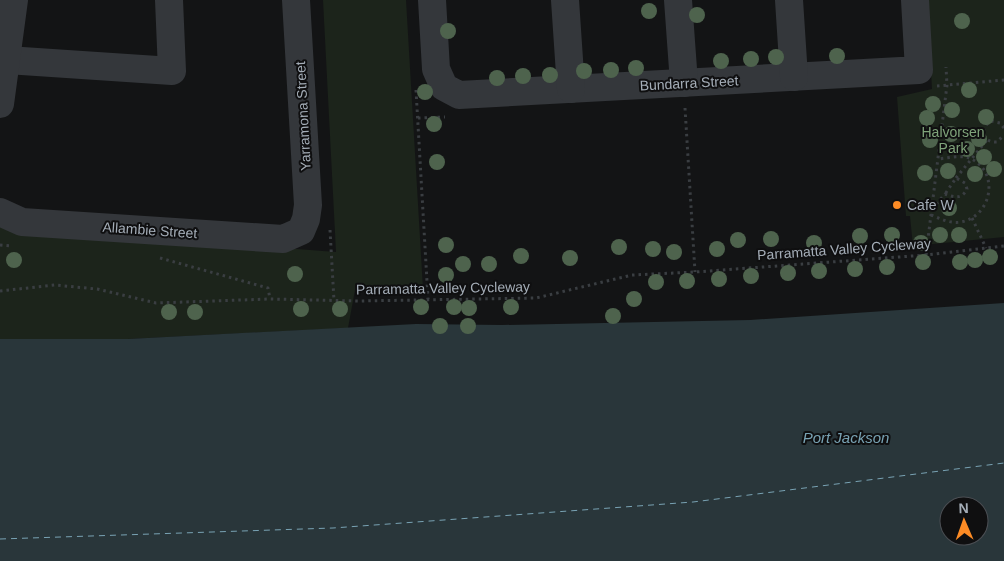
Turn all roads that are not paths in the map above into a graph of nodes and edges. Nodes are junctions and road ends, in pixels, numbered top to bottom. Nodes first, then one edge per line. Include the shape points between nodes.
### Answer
1 (14, 0) edge
2 (169, 0) edge
3 (296, 0) edge
4 (432, 0) edge
5 (565, 0) edge
6 (678, 0) edge
7 (789, 0) edge
8 (914, 0) edge
9 (6, 60) junction
10 (794, 77) junction
11 (571, 89) junction
12 (684, 92) junction
13 (0, 104) edge
14 (0, 212) edge
15 (301, 230) joint

1 - 9 street
2 - 9 street via 172,71
3 - 15 street, Yarramona Street via 308,205
4 - 11 street, Bundarra Street via 436,69 444,87 459,95
5 - 11 street
6 - 12 street
7 - 10 street
8 - 10 street, Bundarra Street via 924,78
9 - 13 street
10 - 12 street, Bundarra Street
11 - 12 street, Bundarra Street
14 - 15 street, Allambie Street via 22,222 283,239

